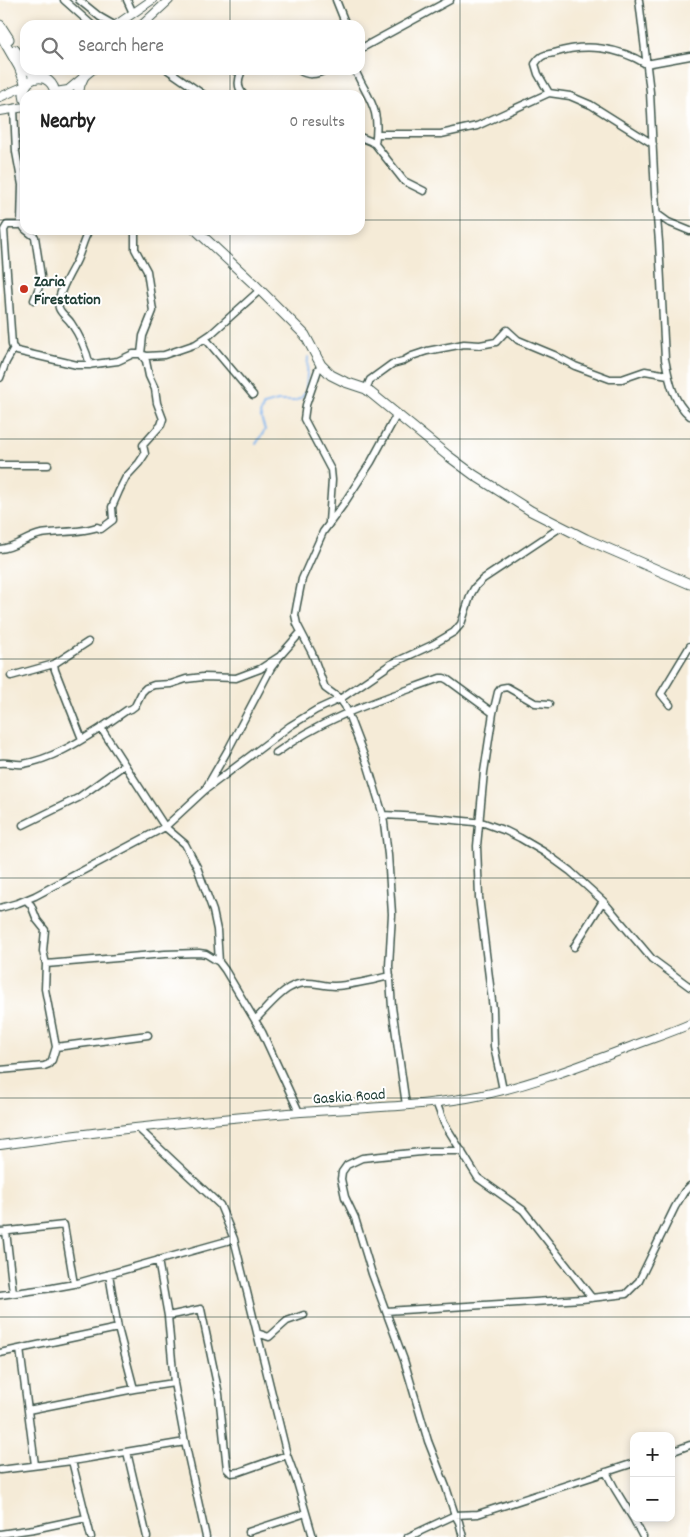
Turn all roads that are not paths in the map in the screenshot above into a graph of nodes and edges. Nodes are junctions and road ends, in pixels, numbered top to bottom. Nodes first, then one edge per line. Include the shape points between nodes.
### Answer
1 (64, 0) edge
2 (79, 0) edge
3 (127, 0) edge
4 (152, 0) edge
5 (169, 0) edge
6 (336, 0) edge
7 (450, 0) edge
8 (639, 0) edge
9 (133, 13) junction
10 (86, 20) edge
11 (107, 20) edge
12 (122, 20) edge
13 (147, 20) edge
14 (344, 20) edge
15 (0, 25) edge
16 (0, 34) edge
17 (365, 45) edge
18 (20, 56) edge
19 (690, 56) edge
20 (646, 64) junction
21 (20, 69) edge
22 (22, 75) edge
23 (35, 75) edge
24 (42, 75) edge
25 (175, 75) edge
26 (241, 75) edge
27 (358, 75) edge
28 (84, 76) joint
29 (38, 78) junction
30 (26, 86) junction
31 (24, 90) edge
32 (54, 90) edge
33 (68, 90) edge
34 (79, 90) edge
35 (197, 90) edge
36 (240, 90) edge
37 (549, 93) junction
38 (0, 98) edge
39 (20, 107) edge
40 (14, 108) junction
41 (0, 110) edge
42 (377, 134) junction
43 (365, 139) edge
44 (375, 144) junction
45 (653, 144) junction
46 (20, 174) edge
47 (424, 191) dead end
48 (657, 214) junction
49 (668, 222) junction
50 (658, 224) junction
51 (20, 225) edge
52 (690, 231) edge
53 (33, 235) edge
54 (87, 235) edge
55 (135, 235) edge
56 (201, 235) edge
57 (260, 290) junction
58 (34, 300) dead end
59 (205, 338) junction
60 (14, 348) junction
61 (141, 354) junction
62 (90, 365) junction
63 (666, 365) junction
64 (321, 366) junction
65 (659, 373) junction
66 (668, 376) junction
67 (0, 378) edge
68 (366, 389) junction
69 (253, 395) dead end
70 (397, 414) junction
71 (690, 416) edge
72 (0, 465) edge
73 (48, 465) dead end
74 (329, 524) junction
75 (561, 527) junction
76 (0, 549) edge
77 (690, 584) edge
78 (301, 632) junction
79 (88, 642) dead end
80 (690, 646) edge
81 (280, 656) junction
82 (54, 664) junction
83 (11, 676) dead end
84 (340, 699) junction
85 (549, 704) dead end
86 (670, 705) dead end
87 (346, 712) junction
88 (493, 713) junction
89 (101, 728) junction
90 (82, 739) junction
91 (276, 753) dead end
92 (0, 763) edge
93 (124, 765) junction
94 (205, 790) junction
95 (383, 816) junction
96 (479, 823) junction
97 (23, 825) dead end
98 (165, 827) junction
99 (26, 900) junction
100 (603, 901) junction
101 (0, 908) edge
102 (574, 947) dead end
103 (219, 962) junction
104 (46, 964) junction
105 (390, 976) junction
106 (690, 986) edge
107 (255, 1020) junction
108 (690, 1024) edge
109 (148, 1035) dead end
110 (56, 1046) junction
111 (0, 1070) edge
112 (503, 1090) junction
113 (436, 1102) junction
114 (406, 1105) junction
115 (299, 1112) junction
116 (138, 1128) junction
117 (0, 1145) edge
118 (462, 1151) junction
119 (690, 1186) edge
120 (3, 1232) edge
121 (234, 1239) junction
122 (158, 1260) junction
123 (109, 1274) junction
124 (74, 1284) junction
125 (13, 1293) junction
126 (0, 1295) edge
127 (592, 1298) junction
128 (386, 1311) junction
129 (304, 1314) dead end
130 (168, 1316) junction
131 (118, 1328) junction
132 (257, 1334) junction
133 (20, 1350) junction
134 (0, 1353) edge
135 (174, 1383) junction
136 (134, 1389) junction
137 (28, 1410) junction
138 (185, 1442) junction
139 (690, 1444) edge
140 (675, 1450) edge
141 (127, 1452) junction
142 (287, 1455) junction
143 (72, 1461) junction
144 (630, 1464) edge
145 (35, 1465) junction
146 (0, 1470) edge
147 (606, 1472) junction
148 (306, 1513) junction
149 (455, 1515) junction
150 (86, 1518) junction
151 (34, 1529) junction
152 (248, 1532) dead end
153 (0, 1534) edge
154 (36, 1537) edge
155 (91, 1537) edge
156 (147, 1537) edge
157 (206, 1537) edge
158 (313, 1537) edge
159 (408, 1537) edge
160 (463, 1537) edge
161 (643, 1537) edge

1 - 10 street
2 - 11 street
3 - 9 street
4 - 9 main road
5 - 13 main road
6 - 14 street
7 - 17 street
8 - 20 street
9 - 12 main road
15 - 18 highway
16 - 21 highway
19 - 20 street
20 - 37 street via 633,56 587,47 540,57 535,64
20 - 45 street
22 - 30 highway
23 - 29 highway
24 - 29 main road
25 - 35 street
26 - 36 street
27 - 42 street via 374,106
28 - 33 main road
28 - 34 highway
29 - 30 highway
29 - 32 highway via 52,84
30 - 31 highway
30 - 38 main road
37 - 42 street via 477,126 441,134
37 - 45 street via 570,96 591,105
39 - 40 main road
40 - 41 main road
40 - 46 street
42 - 44 street
43 - 44 street
44 - 47 street via 404,181
45 - 48 street
48 - 49 street
48 - 50 street
49 - 50 street
49 - 52 street
50 - 63 street
51 - 60 street via 7,226 4,230
53 - 58 street via 41,276
54 - 62 street via 58,304 86,348
55 - 61 street via 135,249 146,271 153,311 143,336
56 - 57 highway
57 - 59 street
57 - 64 highway via 305,335
59 - 61 street via 164,356
59 - 69 street
60 - 62 street via 77,365
60 - 67 street
61 - 62 street
61 - 76 street via 163,419 143,445 145,454 126,477 112,507 113,520 101,529 42,534
63 - 65 street
63 - 66 street
64 - 68 highway via 345,382
64 - 74 street via 303,413 331,470
65 - 66 street
65 - 68 street via 645,370 622,379 610,379 518,340 507,330 496,342 427,351 392,364 370,380
66 - 71 street via 679,403
68 - 70 highway
70 - 74 street via 371,462
70 - 75 highway via 474,475
72 - 73 street
74 - 78 street via 302,579 295,614
75 - 77 highway
75 - 84 street via 479,583 468,601 461,624 454,632 391,664
78 - 81 street
78 - 84 street via 325,688
79 - 82 street
80 - 86 street via 661,694
81 - 89 street via 260,669 236,678 186,679 146,688 131,709
81 - 94 street
82 - 83 street
82 - 90 street
84 - 87 street
84 - 94 street via 290,726
85 - 88 street via 535,703 504,687 498,692
87 - 88 street via 444,678
87 - 91 street
87 - 95 street via 368,766
88 - 96 street
89 - 90 street
89 - 93 street
90 - 92 street via 40,760 21,764
93 - 97 street via 78,798
93 - 98 street
94 - 98 street
95 - 96 street
95 - 105 street via 392,914
96 - 100 street via 506,831 544,852
96 - 112 street via 479,897 494,1046
98 - 99 street
98 - 103 street via 185,844 197,867 213,911
99 - 101 street
99 - 104 street via 45,930 43,950
100 - 102 street
100 - 106 street via 652,959
103 - 104 street via 199,953
103 - 107 street
104 - 110 street via 45,989
105 - 107 street via 345,985 311,982 296,985 288,988
105 - 114 street
107 - 115 street
108 - 112 main road, Gaskia Road via 590,1062
109 - 110 street
110 - 111 street via 49,1064
112 - 113 main road, Gaskia Road
113 - 114 main road, Gaskia Road
113 - 118 street via 444,1123
114 - 115 main road, Gaskia Road
115 - 116 main road, Gaskia Road
116 - 117 main road, Gaskia Road
116 - 121 street via 220,1205
118 - 127 street via 478,1178 523,1210
118 - 128 street via 362,1158 344,1168 343,1190
119 - 127 street via 639,1281 626,1294
120 - 124 street via 64,1226
120 - 125 street
121 - 122 street
121 - 132 street
122 - 123 street
122 - 130 street
123 - 124 street
123 - 131 street
124 - 125 street
125 - 126 street
127 - 128 street
128 - 149 street
129 - 132 street via 287,1321 269,1337
130 - 135 street
130 - 142 street via 201,1309 219,1394 227,1469 231,1473 239,1472
131 - 133 street
131 - 136 street
132 - 142 street
133 - 134 street
133 - 137 street
135 - 136 street
135 - 138 street
136 - 137 street
137 - 145 street
138 - 141 street
138 - 157 street
139 - 140 street
141 - 143 street
141 - 156 street
142 - 148 street
143 - 145 street
143 - 150 street
144 - 147 street
145 - 146 street
147 - 149 street via 478,1514
147 - 161 street
148 - 152 street
148 - 158 street
149 - 159 street
149 - 160 street
150 - 151 street
150 - 155 street
151 - 153 street
151 - 154 street

